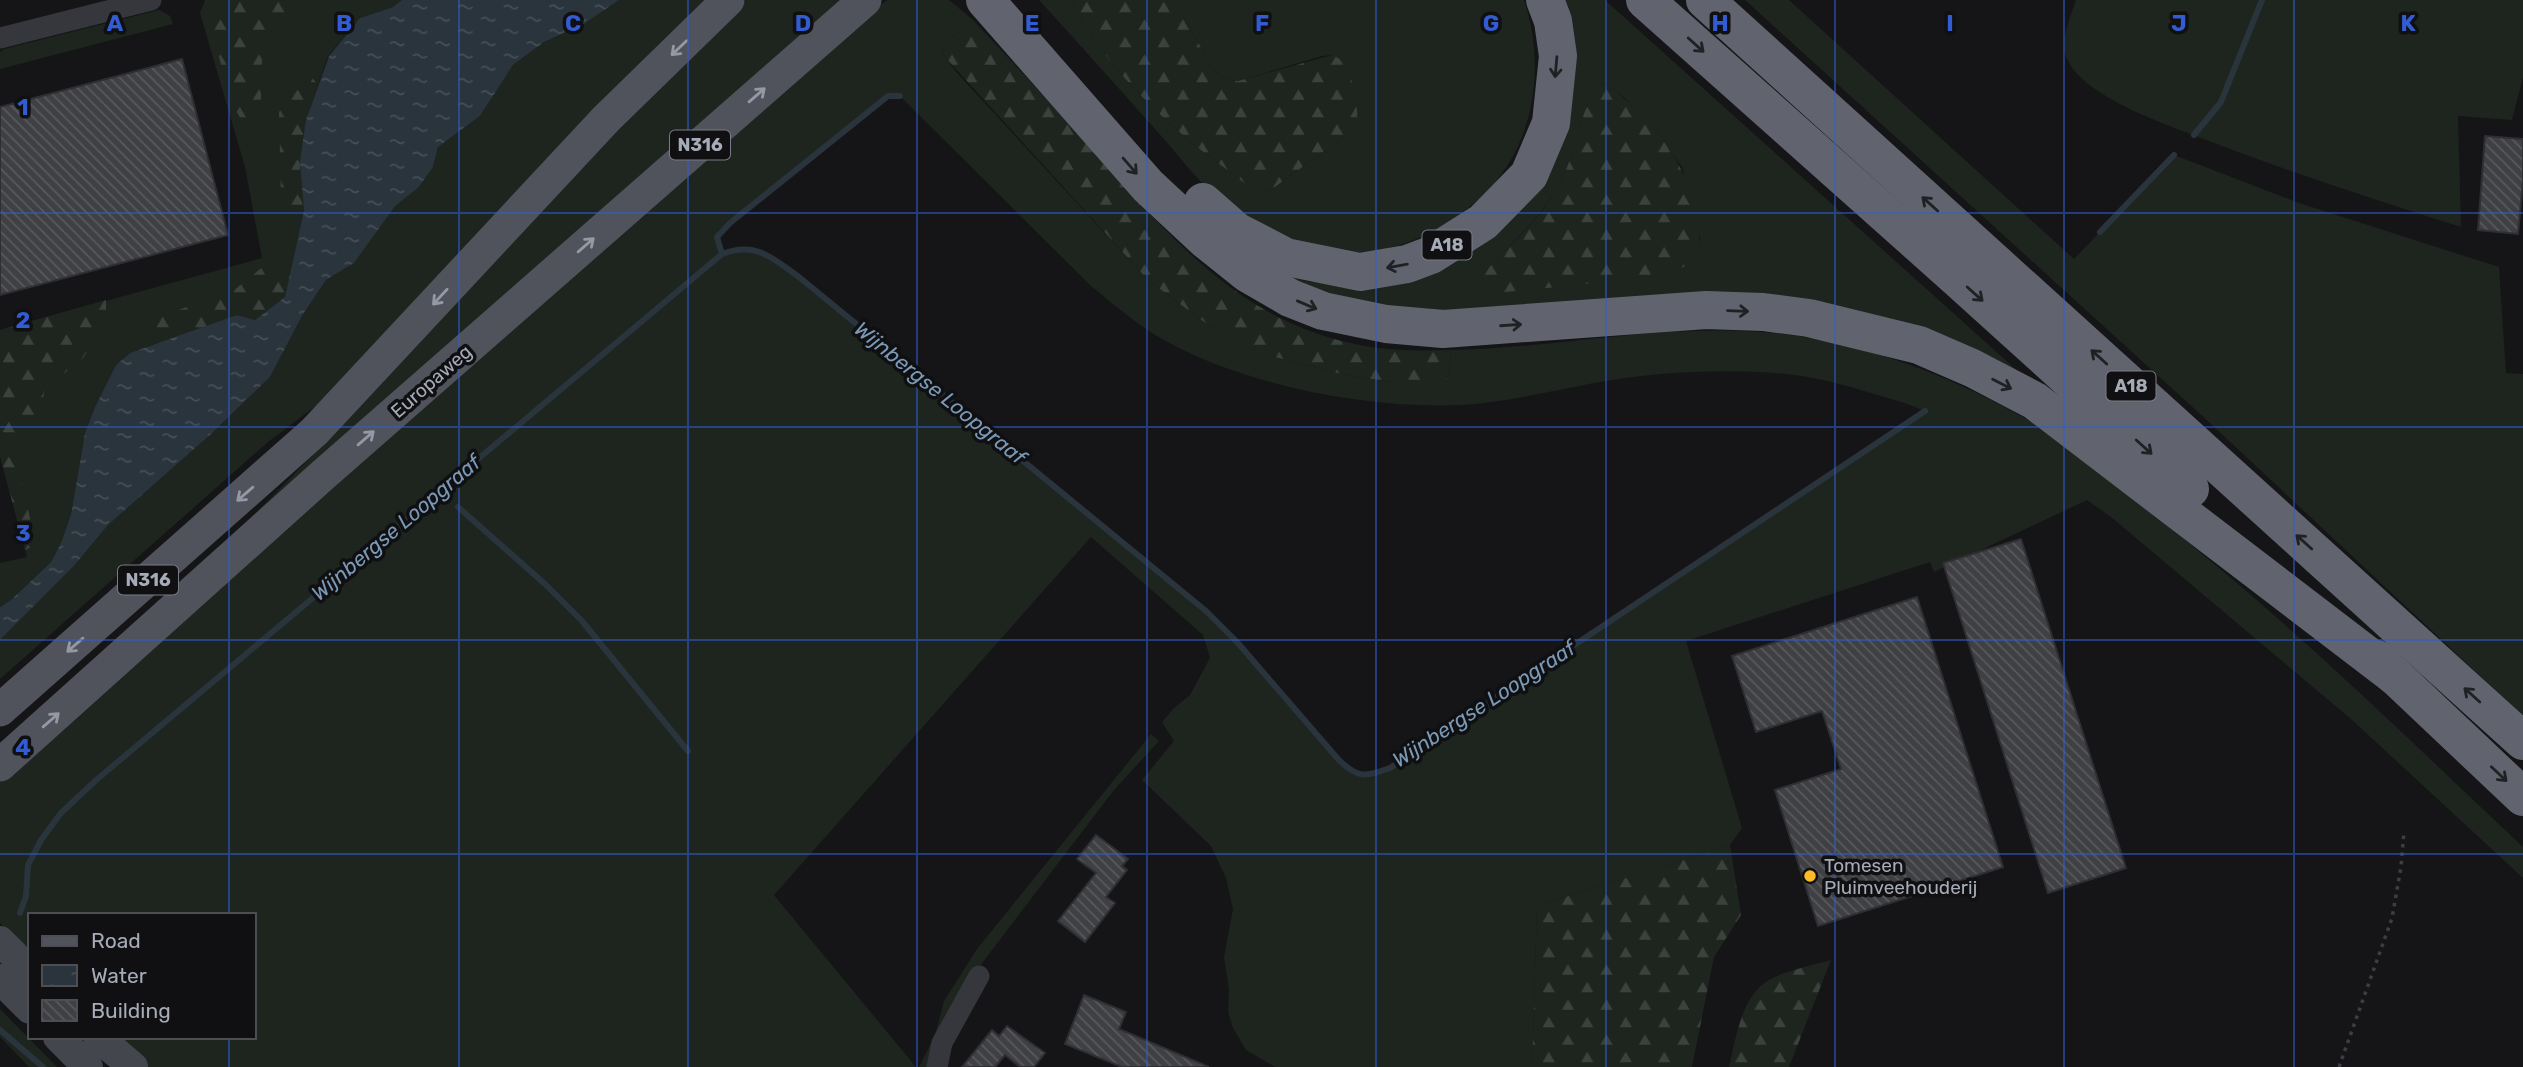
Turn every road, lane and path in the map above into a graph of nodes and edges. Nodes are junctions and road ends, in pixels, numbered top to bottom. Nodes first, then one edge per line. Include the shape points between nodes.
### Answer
1 (151, 0) edge
2 (728, 0) edge
3 (865, 0) edge
4 (964, 0) edge
5 (985, 0) edge
6 (1017, 0) edge
7 (1545, 0) edge
8 (1644, 0) edge
9 (1704, 0) edge
10 (0, 38) edge
11 (1037, 59) junction
12 (2396, 677) junction
13 (0, 710) edge
14 (2523, 741) edge
15 (0, 765) edge
16 (2523, 797) edge
17 (2404, 831) dead end
18 (0, 940) edge
19 (28, 969) edge
20 (979, 976) dead end
21 (0, 979) edge
22 (28, 1007) edge
23 (60, 1039) edge
24 (100, 1039) edge
25 (88, 1067) edge
26 (133, 1067) edge
27 (937, 1067) edge
28 (2339, 1067) edge

1 - 10 street
2 -> 13 main road, N316 via 606,119 314,432
15 -> 3 main road, Europaweg / N316
4 - 11 highway, A18 via 1000,38
5 - 11 highway, A18
7 -> 6 highway, A18 via 1558,55 1551,123 1529,175 1483,222 1432,255 1360,272 1286,257 1236,231 1125,123
8 -> 12 highway, A18
14 -> 9 highway, A18
11 -> 12 highway, A18 via 1148,186 1247,273 1290,298 1323,311 1386,324 1443,329 1706,310 1763,312 1809,318 1919,345 2035,401
12 -> 16 highway, A18
17 - 28 path via 2392,918
18 - 19 street
20 - 27 street via 942,1043
21 - 22 street
23 - 25 street
24 - 26 street

